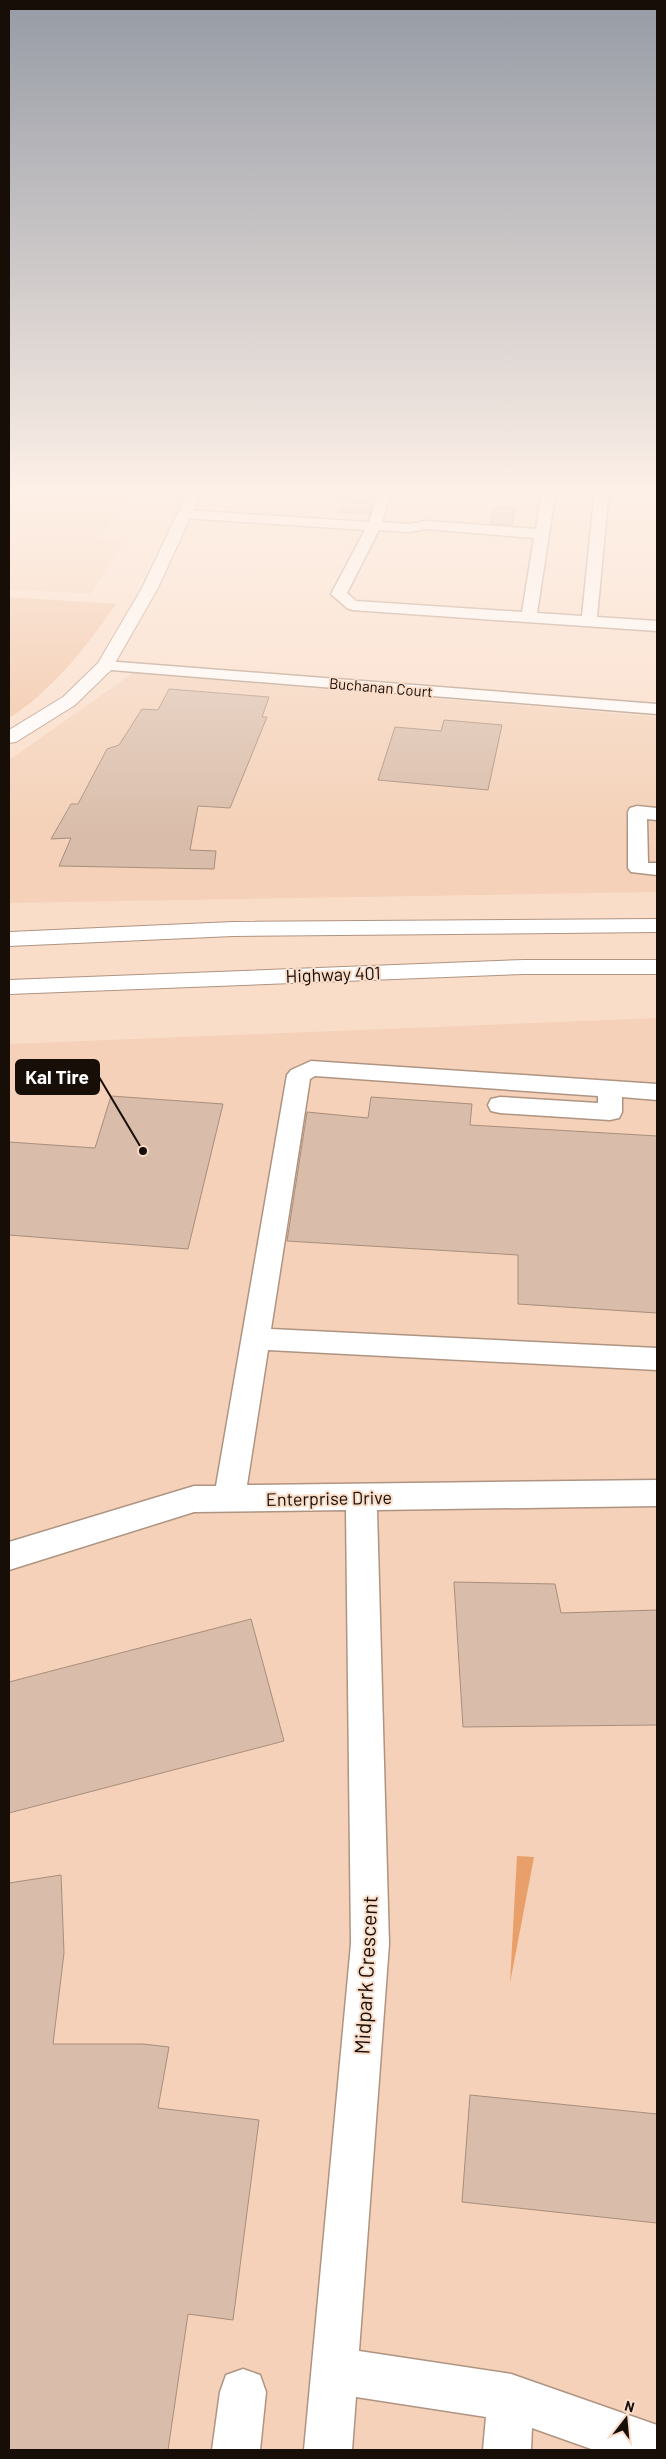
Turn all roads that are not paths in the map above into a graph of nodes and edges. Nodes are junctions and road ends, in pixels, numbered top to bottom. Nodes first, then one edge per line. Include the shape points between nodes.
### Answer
1 (141, 604) edge
2 (351, 604) edge
3 (531, 604) edge
4 (591, 604) edge
5 (529, 617) junction
6 (589, 621) junction
7 (657, 626) edge
8 (105, 666) junction
9 (657, 709) edge
10 (9, 738) edge
11 (657, 814) edge
12 (657, 869) edge
13 (657, 925) edge
14 (9, 939) edge
15 (657, 967) edge
16 (9, 987) edge
17 (610, 1088) junction
18 (657, 1092) edge
19 (500, 1105) dead end
20 (256, 1339) junction
21 (657, 1359) edge
22 (657, 1493) edge
23 (361, 1498) junction
24 (230, 1499) junction
25 (9, 1556) edge
26 (335, 2371) junction
27 (243, 2392) dead end
28 (511, 2397) junction
29 (657, 2449) edge
30 (236, 2450) edge
31 (328, 2450) edge
32 (507, 2450) edge

1 - 8 main road
2 - 5 street
3 - 5 street
4 - 6 street
5 - 6 street
6 - 7 street
8 - 9 street, Buchanan Court
8 - 10 main road via 69,701
11 - 12 street via 637,812 638,868
13 - 14 main road via 233,929
15 - 16 main road, Highway 401 via 524,967
17 - 18 street
17 - 19 street via 610,1112
17 - 20 street via 311,1068 299,1075
20 - 21 street
20 - 24 street
22 - 23 street, Enterprise Drive
23 - 24 street, Enterprise Drive
23 - 26 street, Midpark Crescent via 370,1944
24 - 25 street, Enterprise Drive via 194,1499
26 - 28 street
26 - 31 street, Midpark Crescent
27 - 30 street
28 - 29 street
28 - 32 street

